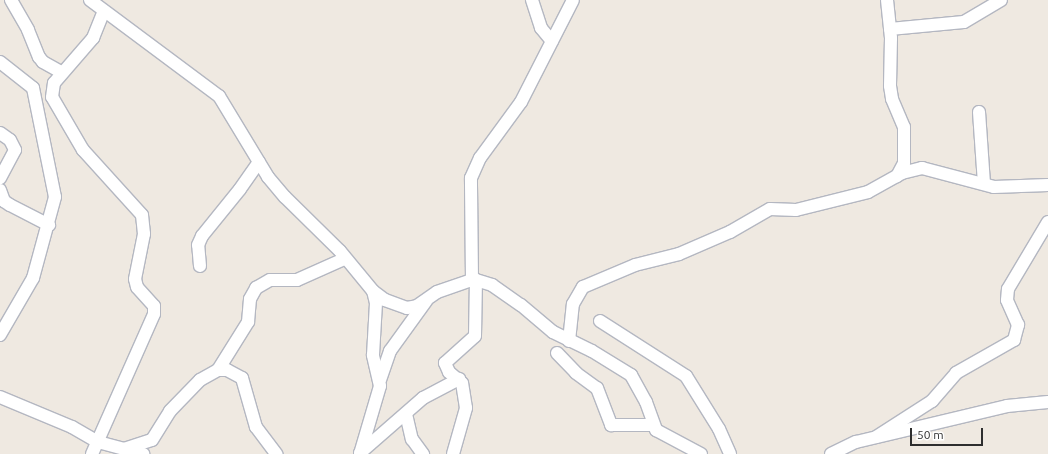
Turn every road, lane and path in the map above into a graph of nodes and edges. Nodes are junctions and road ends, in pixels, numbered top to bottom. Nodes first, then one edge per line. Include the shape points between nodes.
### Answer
1 (11, 0) edge
2 (90, 0) edge
3 (532, 0) edge
4 (573, 0) edge
5 (887, 0) edge
6 (1002, 0) edge
7 (104, 11) junction
8 (890, 29) junction
9 (552, 41) junction
10 (0, 62) edge
11 (61, 72) junction
12 (979, 112) dead end
13 (0, 133) edge
14 (259, 162) junction
15 (897, 176) junction
16 (0, 178) edge
17 (984, 184) junction
18 (1048, 185) edge
19 (0, 190) edge
20 (1048, 222) edge
21 (49, 225) junction
22 (344, 259) junction
23 (200, 266) dead end
24 (474, 280) junction
25 (373, 291) junction
26 (426, 300) junction
27 (600, 321) dead end
28 (0, 335) edge
29 (569, 340) junction
30 (558, 354) dead end
31 (218, 370) junction
32 (458, 379) junction
33 (380, 380) junction
34 (0, 397) edge
35 (1048, 402) edge
36 (406, 414) junction
37 (653, 425) junction
38 (876, 437) junction
39 (98, 442) junction
40 (124, 449) junction
41 (688, 450) edge
42 (92, 454) edge
43 (143, 454) edge
44 (276, 454) edge
45 (360, 454) edge
46 (423, 454) edge
47 (453, 454) edge
48 (701, 454) edge
49 (730, 454) edge
50 (831, 454) edge

1 - 11 street via 28,30 39,57
2 - 7 street
3 - 9 street via 538,20
4 - 9 street
5 - 8 street
6 - 8 street via 964,22
7 - 11 street via 93,38
7 - 14 street via 219,96
8 - 15 street via 889,73 892,99 904,127 904,163
9 - 24 street via 521,102 480,158 471,178
10 - 21 street via 33,88 55,197
11 - 39 street via 52,92 61,112 83,150 142,215 144,234 135,279 138,287 154,306 152,322
12 - 17 street
13 - 16 street via 10,140 15,150
14 - 22 street via 285,197 340,251
14 - 23 street via 202,236 198,245
15 - 17 street via 922,168
15 - 29 street via 868,192 790,211 770,209 730,232 679,254 641,263 590,282 575,297
17 - 18 street via 1003,188
19 - 21 street via 4,201 10,206
20 - 38 street via 1008,289 1007,300 1018,325 1014,340 956,373 932,401
21 - 28 street via 33,278
22 - 25 street
22 - 31 street via 297,280 270,280 256,288 250,300 248,322
24 - 26 street via 437,292
24 - 29 street via 492,285 553,332
24 - 32 street via 475,336 446,363 449,372
25 - 26 street via 395,306 407,308 417,306
25 - 33 street via 376,303 373,355
26 - 33 street via 390,351
27 - 49 street via 686,376 719,429
29 - 37 street via 635,378
30 - 37 street via 576,373 597,388 611,425
31 - 40 street via 200,380 173,407 152,440
31 - 44 street via 237,373 242,378 256,427
32 - 36 street via 423,398
32 - 47 street via 462,383 466,408
33 - 45 street
34 - 39 street via 72,427
35 - 38 street via 1007,406
36 - 45 street
36 - 46 street via 412,439
37 - 41 street via 659,433
38 - 50 street via 856,442
39 - 40 street
39 - 42 street
40 - 43 street
41 - 48 street

